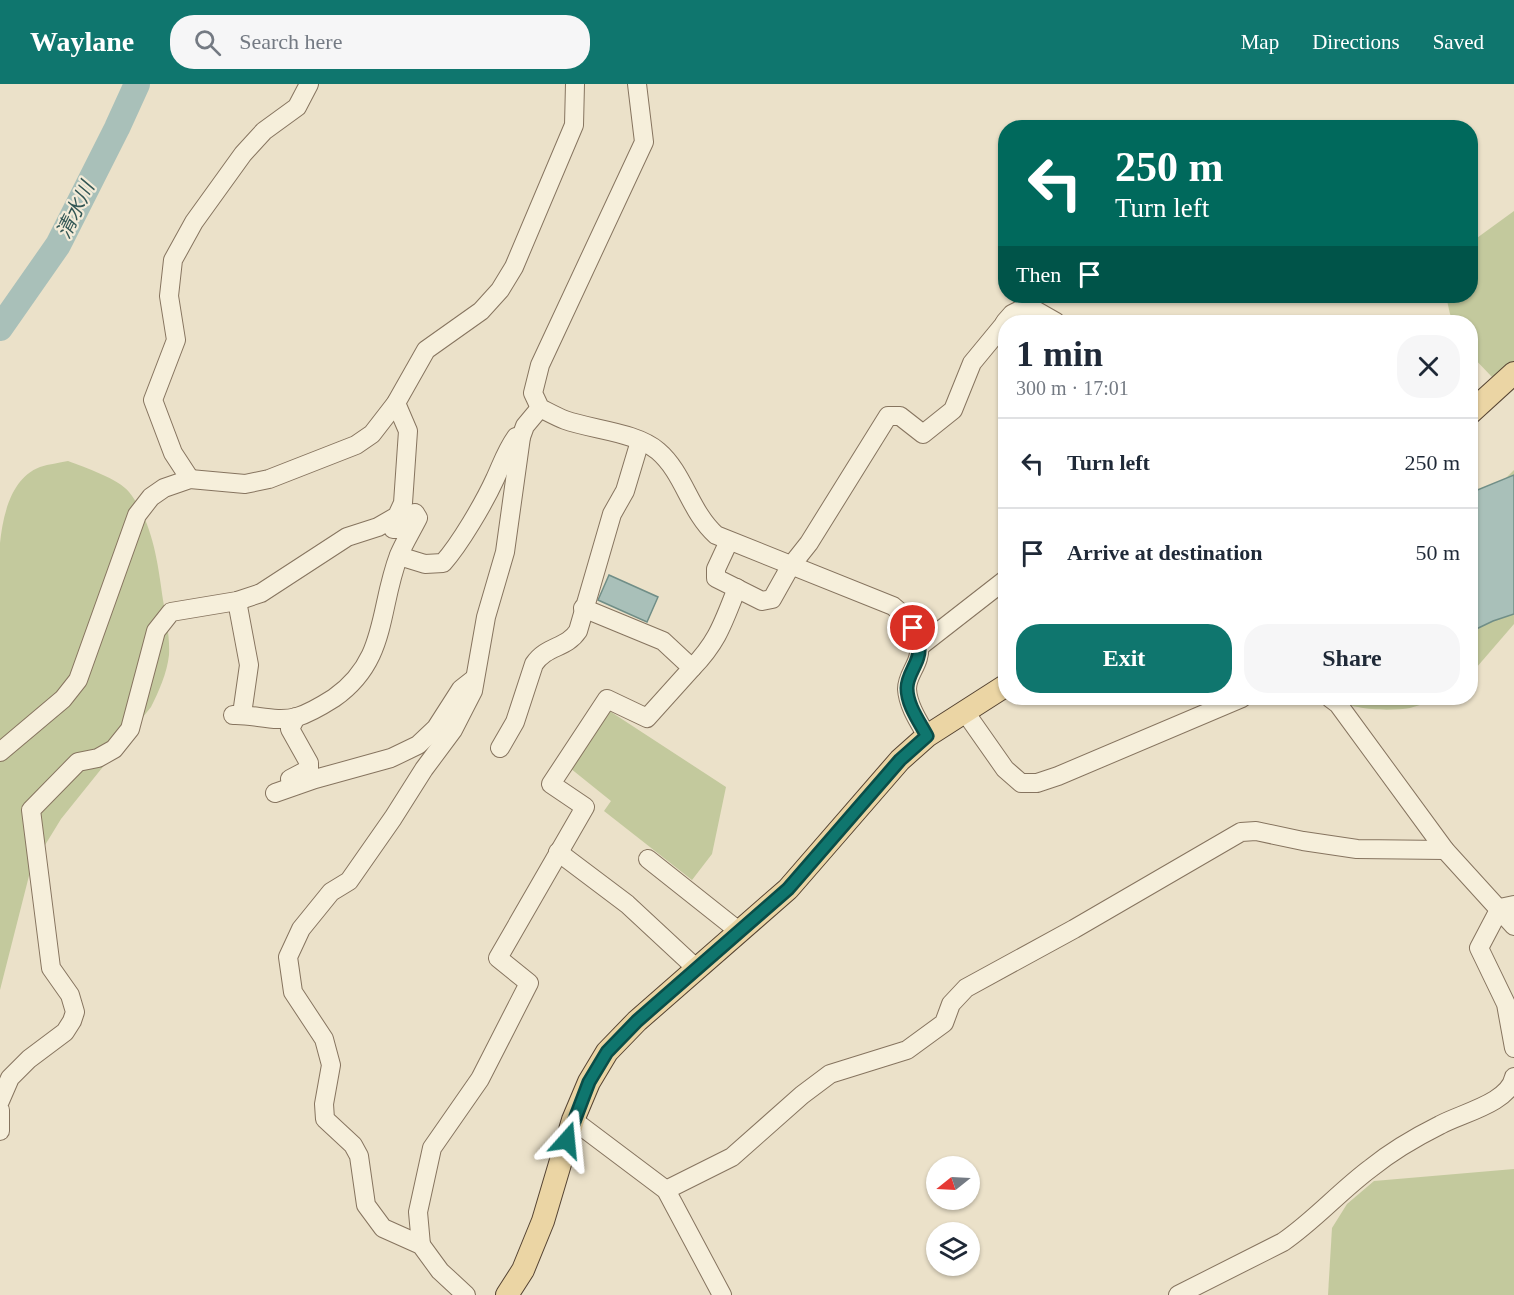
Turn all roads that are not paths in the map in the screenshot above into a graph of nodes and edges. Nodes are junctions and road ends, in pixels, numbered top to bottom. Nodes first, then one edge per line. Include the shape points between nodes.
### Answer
1 (309, 84) edge
2 (575, 84) edge
3 (637, 84) edge
4 (1011, 315) edge
5 (1044, 315) edge
6 (998, 331) edge
7 (1514, 373) edge
8 (396, 404) junction
9 (1478, 406) edge
10 (540, 408) junction
11 (520, 437) junction
12 (640, 441) junction
13 (190, 479) junction
14 (378, 527) junction
15 (729, 541) junction
16 (399, 556) junction
17 (790, 567) junction
18 (998, 585) edge
19 (737, 588) junction
20 (237, 601) junction
21 (583, 608) junction
22 (919, 647) junction
23 (692, 668) junction
24 (476, 677) junction
25 (998, 691) edge
26 (1226, 705) edge
27 (1339, 705) edge
28 (965, 712) junction
29 (296, 717) junction
30 (927, 736) junction
31 (500, 748) dead end
32 (0, 752) edge
33 (1445, 850) junction
34 (558, 852) junction
35 (648, 859) dead end
36 (1507, 906) edge
37 (1514, 926) edge
38 (740, 932) junction
39 (697, 969) junction
40 (1514, 1048) edge
41 (1514, 1077) edge
42 (0, 1101) edge
43 (0, 1110) edge
44 (573, 1120) junction
45 (0, 1131) edge
46 (666, 1190) junction
47 (422, 1245) junction
48 (466, 1295) edge
49 (507, 1295) edge
50 (722, 1295) edge
51 (1178, 1295) edge

1 - 13 street via 297,107 264,131 243,154 194,222 173,260 169,296 176,340 153,400 172,453
2 - 8 street via 574,125 514,267 481,311 426,350
3 - 10 street via 644,142 540,365 533,393
4 - 5 street via 1029,306
6 - 17 street via 972,363 953,410 923,434 900,416 888,417
7 - 9 main road
8 - 13 street via 364,440 268,479 246,484
8 - 14 street via 408,431 403,502 397,516
10 - 11 street
10 - 12 street via 566,420
11 - 16 street via 506,451 494,480 443,563 425,564
11 - 24 street via 506,552 486,617
12 - 15 street via 657,450 670,465 706,526
12 - 21 street
13 - 32 street via 164,488 137,514 78,680 63,699
14 - 16 street via 397,529 415,513 418,518
14 - 20 street via 347,537 261,592
15 - 17 street
15 - 19 street via 715,574 719,581
16 - 29 street via 367,665 351,686
17 - 19 street via 772,599 762,601
17 - 22 street via 893,606 913,628
18 - 22 street
19 - 23 street via 719,633
20 - 29 street via 249,665 237,714 274,719
20 - 42 street via 171,612 156,631 130,729 114,749 98,758 78,762 31,810 51,968 70,995 75,1012 65,1032 10,1078
21 - 23 street via 663,641
21 - 31 street via 572,640 547,650 534,664 515,722
22 - 30 street via 907,688 910,706
23 - 34 street via 648,718 607,699 551,784 585,807
24 - 29 street via 461,689 436,728 418,745 391,758 281,791 287,781 309,769 290,729
24 - 47 street via 453,730 349,881 331,892 301,929 288,957 293,992 324,1039 331,1065 325,1119 353,1145 359,1156 366,1205 383,1228
25 - 28 main road
26 - 28 street via 1037,783 1021,783 1005,769
27 - 33 street
28 - 30 main road
30 - 38 main road via 900,760 788,889
33 - 36 street
33 - 46 street via 1357,849 1256,831 1241,832 966,988 951,1004 944,1023 907,1050 830,1074 732,1157
34 - 39 street via 627,903
34 - 47 street via 498,958 529,983 480,1079 432,1149 418,1212
35 - 38 street
36 - 37 street
36 - 40 street via 1479,948 1506,1004
38 - 39 main road
39 - 44 main road via 607,1052
41 - 51 street via 1513,1085 1497,1100 1411,1140 1370,1168 1283,1242
43 - 45 street
44 - 46 street
44 - 49 main road via 543,1221 523,1270
46 - 50 street
47 - 48 street via 440,1271

